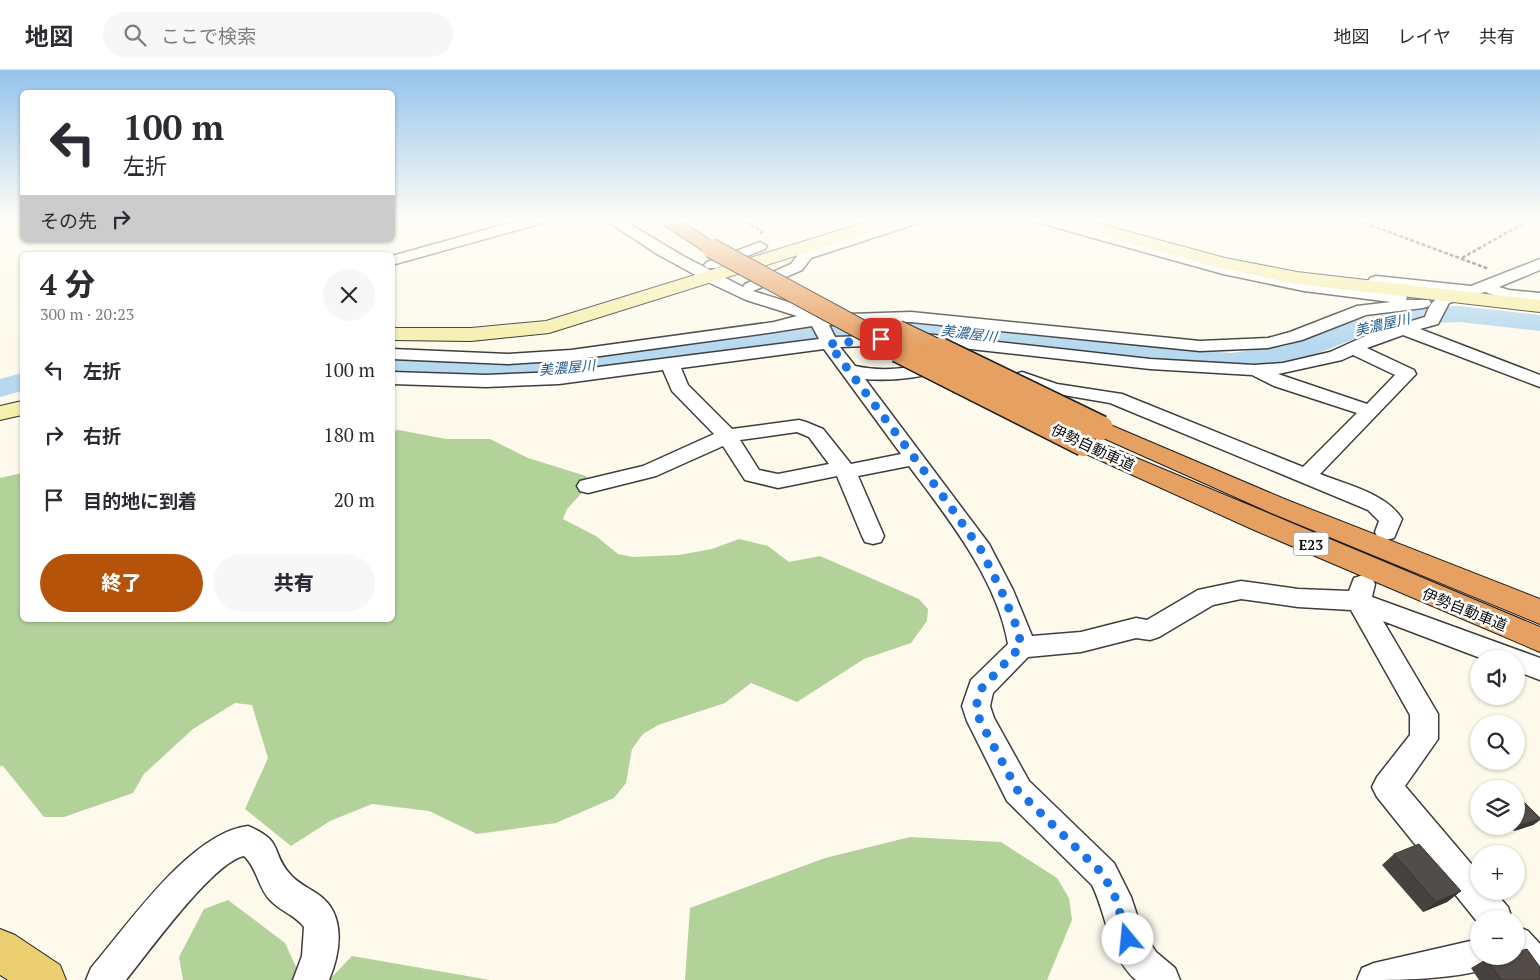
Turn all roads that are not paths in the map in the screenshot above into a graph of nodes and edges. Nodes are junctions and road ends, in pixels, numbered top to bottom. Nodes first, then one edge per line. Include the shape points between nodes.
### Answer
1 (684, 261) edge
2 (730, 261) edge
3 (748, 261) edge
4 (751, 261) edge
5 (801, 261) edge
6 (1193, 261) edge
7 (1216, 261) edge
8 (1243, 261) edge
9 (1540, 264) edge
10 (705, 274) junction
11 (741, 291) junction
12 (1472, 292) junction
13 (1540, 298) edge
14 (1540, 306) edge
15 (1431, 310) junction
16 (1404, 329) junction
17 (823, 332) junction
18 (395, 334) edge
19 (957, 345) junction
20 (1354, 348) junction
21 (395, 354) edge
22 (670, 364) junction
23 (847, 370) junction
24 (1254, 370) junction
25 (395, 378) edge
26 (1540, 381) edge
27 (20, 408) edge
28 (1370, 412) junction
29 (0, 413) edge
30 (727, 436) junction
31 (1092, 436) junction
32 (915, 458) junction
33 (844, 470) junction
34 (1306, 476) junction
35 (588, 486) dead end
36 (1386, 532) dead end
37 (873, 536) dead end
38 (1361, 593) junction
39 (1540, 612) edge
40 (1540, 640) edge
41 (1021, 646) junction
42 (1494, 650) edge
43 (1525, 663) edge
44 (1540, 669) edge
45 (1489, 910) edge
46 (0, 950) edge
47 (1470, 958) edge
48 (46, 980) edge
49 (103, 980) edge
50 (310, 980) edge
51 (1163, 980) edge
52 (1374, 980) edge

1 - 10 street
2 - 10 street
3 - 10 street
4 - 31 highway, 伊勢自動車道 / E23, bridge via 931,368
5 - 11 street via 797,267
6 - 15 street via 1304,286 1356,292
7 - 12 street via 1271,274
8 - 12 street via 1314,274
9 - 12 street
10 - 11 street
10 - 18 street via 549,327 470,336
11 - 17 street via 791,307
12 - 13 street
12 - 14 street
12 - 15 street via 1443,300
15 - 16 street
15 - 17 street via 1363,310 1296,336 1235,346 1200,346 911,317
16 - 20 street
16 - 26 street
17 - 19 street
17 - 21 street via 508,359
17 - 22 street
17 - 23 street
19 - 23 street via 934,366 906,374 869,375
19 - 24 street via 1150,364
19 - 34 street via 1041,387 1116,398
20 - 24 street via 1310,363
20 - 28 street via 1407,374
22 - 25 street via 520,381
22 - 30 street via 679,387
23 - 32 street
24 - 28 street
27 - 29 street
28 - 34 street
30 - 33 street via 799,426 816,433
30 - 33 street via 752,474 778,481
30 - 35 street via 649,471
31 - 39 highway, 伊勢自動車道 / E23 via 1278,506
31 - 40 highway, 伊勢自動車道 / E23 via 1273,527
32 - 33 street
32 - 41 street via 981,550 1018,630
33 - 37 street
34 - 36 street via 1376,505 1391,519
38 - 41 street via 1336,599 1298,598 1241,590 1207,597 1150,630 1136,628 1081,642
38 - 42 street
38 - 45 street via 1424,714 1424,739 1387,787
41 - 51 street via 982,688 976,706 980,721 1018,791 1103,874 1115,897 1128,939 1144,964
43 - 44 street
46 - 48 main road
47 - 52 street
49 - 50 street via 177,894 219,852 248,841 264,853 274,880 283,891 312,908 319,920 322,937 319,957

